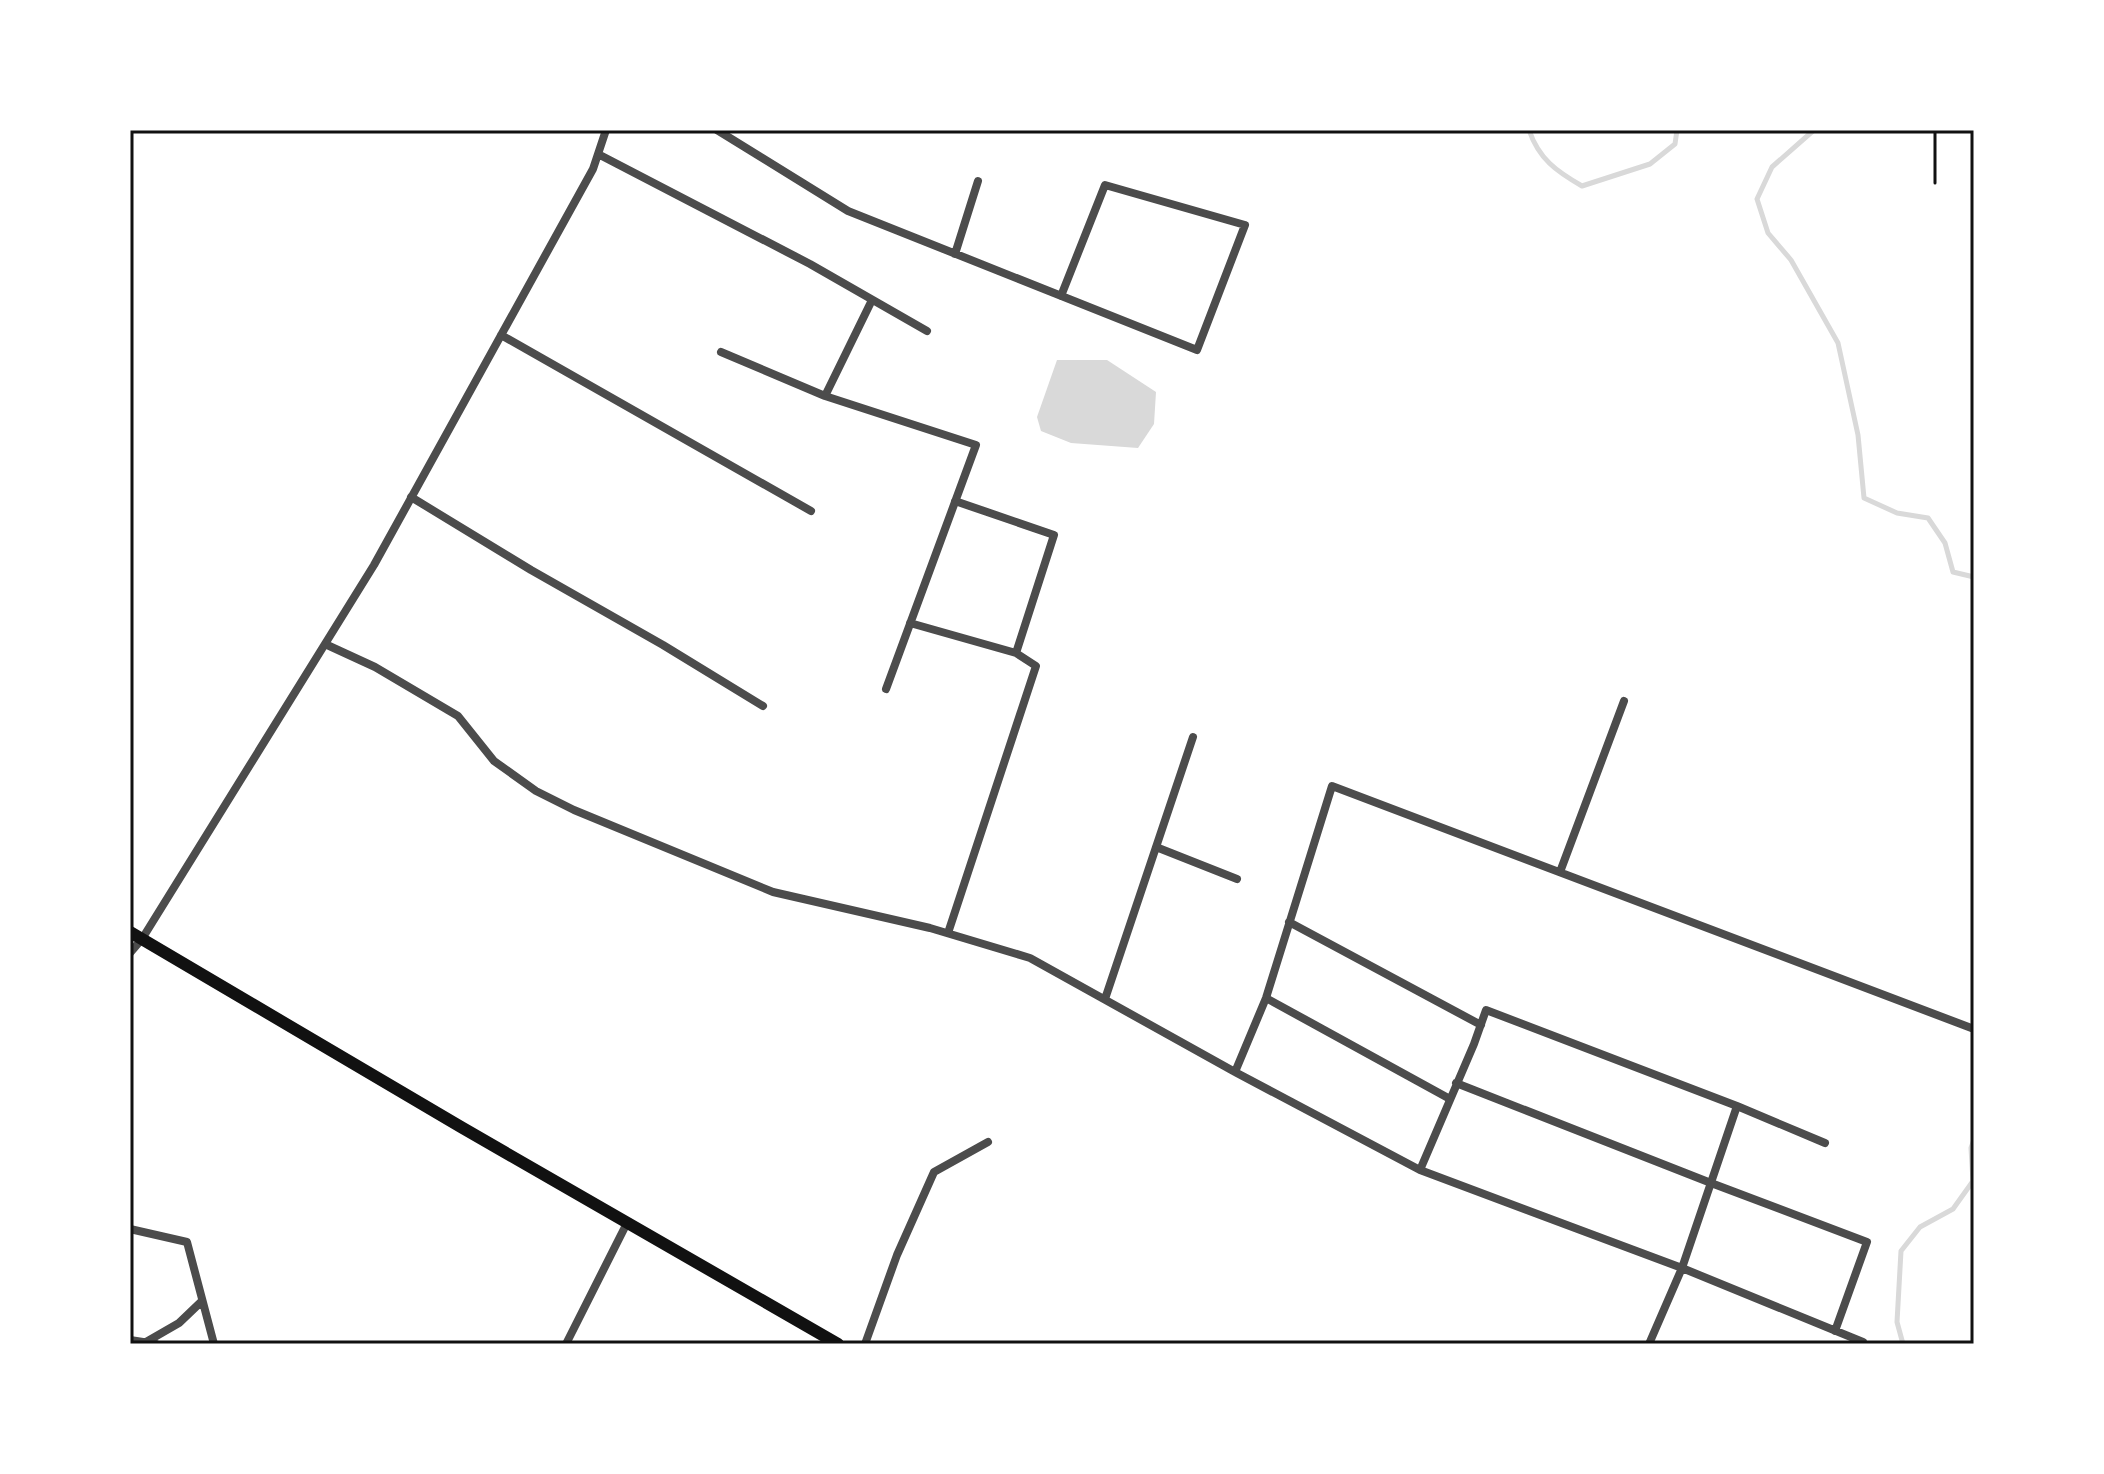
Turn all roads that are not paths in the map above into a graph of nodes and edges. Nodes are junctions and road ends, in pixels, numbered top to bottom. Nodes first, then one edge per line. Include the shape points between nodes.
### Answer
1 (606, 130) edge
2 (717, 130) edge
3 (598, 154) junction
4 (978, 181) dead end
5 (955, 254) junction
6 (1061, 296) junction
7 (872, 300) junction
8 (927, 331) dead end
9 (501, 335) junction
10 (721, 352) dead end
11 (825, 396) junction
12 (411, 497) junction
13 (955, 501) junction
14 (811, 511) dead end
15 (910, 623) junction
16 (325, 644) junction
17 (1016, 653) junction
18 (886, 689) dead end
19 (1624, 701) dead end
20 (763, 706) dead end
21 (1193, 737) dead end
22 (1156, 847) junction
23 (1560, 872) junction
24 (1237, 879) dead end
25 (1289, 922) junction
26 (948, 933) junction
27 (136, 936) edge
28 (130, 953) edge
29 (1266, 998) junction
30 (1105, 999) junction
31 (1481, 1025) junction
32 (1974, 1029) edge
33 (1235, 1072) junction
34 (1456, 1083) junction
35 (1450, 1099) junction
36 (1737, 1106) junction
37 (988, 1142) dead end
38 (1825, 1143) dead end
39 (1420, 1170) junction
40 (1711, 1183) junction
41 (627, 1223) junction
42 (130, 1229) edge
43 (1682, 1268) junction
44 (202, 1301) junction
45 (1835, 1331) junction
46 (130, 1340) edge
47 (146, 1342) edge
48 (831, 1342) edge
49 (1863, 1342) dead end
50 (156, 1344) edge
51 (214, 1344) edge
52 (566, 1344) edge
53 (865, 1344) edge
54 (1649, 1344) edge

1 - 3 street
2 - 5 street via 848,211
3 - 7 street
3 - 9 street
4 - 5 street
5 - 6 street
6 - 6 street via 1105,185 1245,225 1197,350
7 - 8 street
7 - 11 street
9 - 12 street
9 - 14 street
10 - 11 street
11 - 13 street via 976,445
12 - 16 street
12 - 20 street
13 - 15 street
13 - 17 street via 1054,535
15 - 17 street
15 - 18 street
16 - 26 street via 458,716 494,761 574,810 773,892
16 - 27 street
17 - 26 street via 1036,666
19 - 23 street
21 - 22 street
22 - 24 street
22 - 30 street
23 - 25 street via 1332,786
23 - 32 street
25 - 29 street
25 - 31 street
26 - 30 street via 1030,958
27 - 28 street
27 - 41 main road
29 - 33 street
29 - 35 street
30 - 33 street
31 - 34 street
31 - 36 street via 1486,1010
33 - 39 street
34 - 35 street
34 - 40 street
35 - 39 street
36 - 38 street
36 - 40 street
37 - 53 street via 934,1172
39 - 43 street
40 - 43 street
40 - 45 street via 1867,1242
41 - 48 main road
41 - 52 street
42 - 44 street via 187,1242
43 - 45 street
43 - 54 street
44 - 47 street via 179,1323
44 - 51 street
45 - 49 street
46 - 47 street
47 - 50 street

